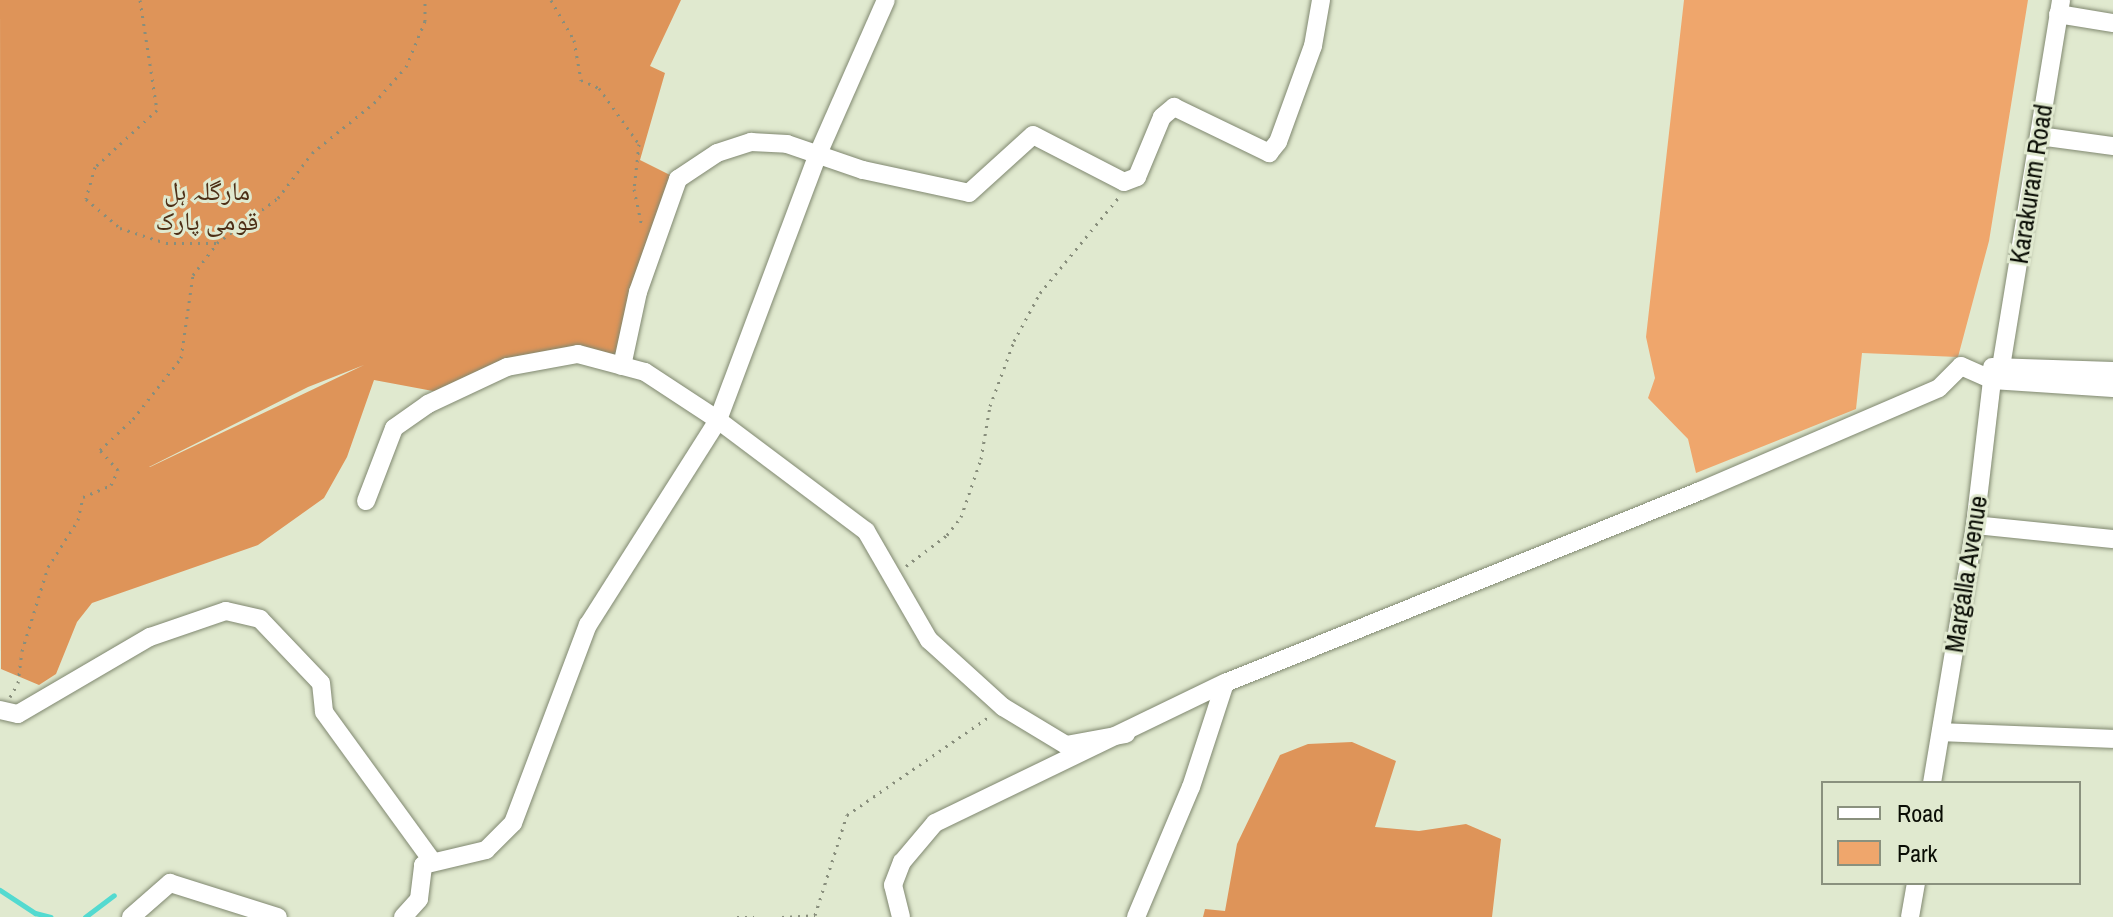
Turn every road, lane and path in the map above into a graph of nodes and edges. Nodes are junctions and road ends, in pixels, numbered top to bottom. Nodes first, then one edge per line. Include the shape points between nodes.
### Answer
1 (140, 0) edge
2 (425, 0) edge
3 (551, 0) edge
4 (886, 0) edge
5 (1321, 0) edge
6 (2060, 7) edge
7 (2113, 23) edge
8 (2039, 136) junction
9 (2113, 146) edge
10 (818, 154) junction
11 (1131, 181) junction
12 (217, 243) junction
13 (651, 253) junction
14 (622, 366) junction
15 (2113, 371) edge
16 (1997, 374) junction
17 (2113, 388) edge
18 (718, 420) junction
19 (366, 501) dead end
20 (1975, 525) junction
21 (2113, 539) edge
22 (893, 575) junction
23 (1225, 683) junction
24 (5, 704) edge
25 (1003, 707) junction
26 (1941, 732) junction
27 (1126, 734) junction
28 (2113, 739) edge
29 (1932, 781) edge
30 (433, 862) junction
31 (1916, 885) edge
32 (131, 917) edge
33 (278, 917) edge
34 (403, 917) edge
35 (737, 917) edge
36 (754, 917) edge
37 (782, 917) edge
38 (901, 917) edge
39 (1136, 917) edge
40 (1910, 917) edge

1 - 12 path via 157,110 95,167 86,199 120,228 166,243
2 - 12 path via 425,21 406,67 374,103 312,153 278,198
3 - 13 path via 574,40 581,80 599,88 639,144 634,189
4 - 10 street
5 - 11 street via 1313,46 1272,152 1174,107 1162,117 1147,161
6 - 7 street
6 - 8 street, Karakuram Road
8 - 9 street
8 - 16 street, Karakuram Road
10 - 11 street via 863,170 969,193 1033,135 1096,171
10 - 13 street via 769,141 717,153 678,179
10 - 18 street
11 - 22 path via 1053,275 1025,318 990,406 981,459 961,517 935,545
12 - 24 path via 193,275 181,358 133,419 100,450 118,470 111,485 83,497 78,520 48,567 18,683
13 - 14 street
14 - 18 street via 645,372
14 - 19 street via 578,354 507,367 428,404 394,428
15 - 16 street
16 - 17 street
16 - 20 street, Margalla Avenue
16 - 23 street via 1961,366 1939,388 1714,485
18 - 22 street via 866,531
18 - 30 street via 588,625 513,823 486,850
20 - 21 street
20 - 26 street, Margalla Avenue
22 - 25 street via 929,640
23 - 27 street
23 - 39 street via 1191,787
24 - 30 street via 18,714 150,637 226,611 260,619 321,683 324,712
25 - 27 street via 1066,745
25 - 37 path via 847,815 815,915
26 - 28 street
26 - 29 street, Margalla Avenue
27 - 38 street via 935,823 902,862 893,885
30 - 34 street via 423,865 419,899
31 - 40 street
32 - 33 street via 170,883
35 - 36 path

